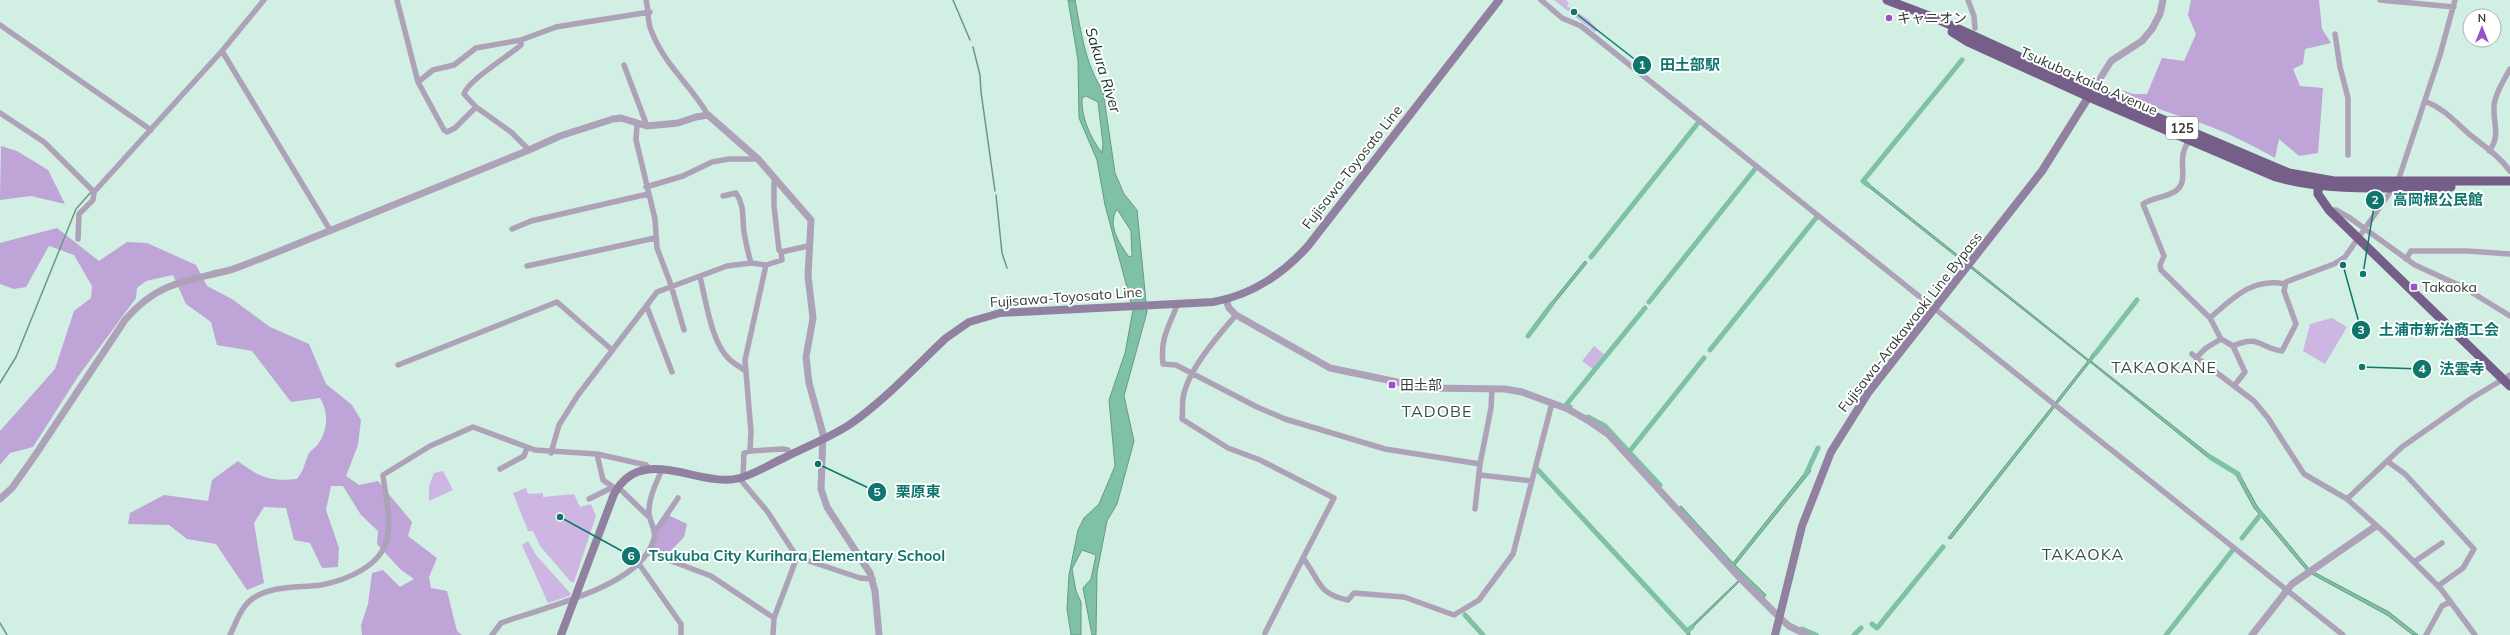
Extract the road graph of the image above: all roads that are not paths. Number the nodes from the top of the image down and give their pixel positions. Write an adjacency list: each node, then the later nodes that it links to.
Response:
1 (264, 0): 17 (street)
2 (397, 0): 20 (street)
3 (646, 0): 12 (street)
4 (1499, 0): 61 (main road, Fujisawa-Toyosato Line)
5 (1541, 0): 64 (street)
6 (1887, 0): 21 (highway, Tsukuba-kaido Avenue / 125)
7 (1968, 0): 14 (street)
8 (2163, 0): 21 (street)
9 (2380, 0): 11 (street)
10 (2455, 0): 11 (street)
11 (2454, 6): 22 (street)
12 (650, 12): 16 (street); 25 (street)
13 (0, 25): 28 (street)
14 (1975, 28)
15 (2335, 34): 32 (street)
16 (522, 40): 20 (street); 23 (street)
17 (222, 51): 28 (street); 47 (street)
18 (624, 66): 27 (street)
19 (2510, 69): 31 (street)
20 (418, 82): 23 (street)
21 (2091, 94): 29 (highway, Tsukuba-kaido Avenue / 125); 37 (highway, Tsukuba-kaido Avenue / 125); 64 (main road, Fujisawa-Arakawaoki Line Bypass)
22 (2425, 101): 31 (street); 38 (street)
23 (476, 107): 30 (street)
24 (0, 113): 41 (street)
25 (708, 115): 27 (street); 33 (street)
26 (637, 125): 27 (street); 30 (street); 39 (street)
27 (647, 126)
28 (151, 130): 41 (street)
29 (2189, 141): 37 (highway, Tsukuba-kaido Avenue / 125); 67 (street)
30 (529, 150): 47 (street)
31 (2490, 151): 34 (street)
32 (2348, 155)
33 (758, 159): 35 (street); 39 (street)
34 (2510, 171)
35 (776, 179): 51 (street); 52 (street)
36 (2510, 181): 38 (highway, 125)
37 (2318, 183): 38 (highway, 125); 44 (highway)
38 (2395, 184): 40 (highway, 125); 45 (street)
39 (646, 187): 42 (street)
40 (2510, 187)
41 (94, 192): 50 (street)
42 (648, 194): 46 (street); 48 (street)
43 (723, 196): 55 (street)
44 (2329, 210): 45 (street); 49 (highway)
45 (2365, 228): 49 (street); 54 (street)
46 (512, 229)
47 (330, 230): 97 (street)
48 (655, 238): 57 (street); 60 (street)
49 (2358, 238): 59 (street); 76 (highway)
50 (78, 239)
51 (808, 246): 52 (street); 81 (street)
52 (782, 252): 56 (street)
53 (2510, 254): 54 (street)
54 (2406, 259): 66 (street)
55 (750, 263): 56 (street); 58 (street)
56 (766, 265): 73 (street)
57 (527, 266)
58 (700, 277): 60 (street); 73 (street)
59 (2285, 284): 67 (street); 70 (street)
60 (671, 285): 63 (street); 68 (street)
61 (1226, 300): 62 (main road, Fujisawa-Toyosato Line); 65 (street)
62 (1176, 303): 75 (street); 81 (main road, Fujisawa-Toyosato Line)
63 (647, 307): 71 (street); 74 (street)
64 (1935, 308): 112 (street); 115 (main road, Fujisawa-Arakawaoki Line Bypass)
65 (1236, 314): 75 (street); 79 (street)
66 (2510, 316)
67 (2210, 318): 69 (street)
68 (684, 330)
69 (2221, 339): 70 (street); 77 (street)
70 (2233, 346): 77 (street)
71 (611, 349): 72 (street); 84 (street)
72 (398, 365)
73 (744, 370): 83 (street)
74 (672, 372)
75 (1193, 373): 88 (street); 107 (street)
76 (2506, 377): 78 (highway); 87 (street)
77 (2234, 386): 99 (street)
78 (2510, 386)
79 (1492, 389): 80 (street); 88 (street)
80 (1552, 403): 94 (street); 115 (street)
81 (823, 439): 86 (main road, Fujisawa-Toyosato Line); 110 (street)
82 (527, 448): 84 (street); 89 (street); 118 (street)
83 (750, 451): 86 (street); 93 (street)
84 (551, 453): 85 (street)
85 (598, 454): 90 (street); 95 (street)
86 (790, 455): 93 (main road, Fujisawa-Toyosato Line)
87 (2387, 461): 99 (street); 111 (street)
88 (1480, 464): 92 (street)
89 (500, 469)
90 (650, 469): 91 (main road, Fujisawa-Toyosato Line); 95 (main road, Fujisawa-Toyosato Line)
91 (662, 469): 93 (main road, Fujisawa-Toyosato Line); 101 (street)
92 (1480, 475): 94 (street); 100 (street)
93 (741, 478): 106 (street)
94 (1532, 481): 107 (street)
95 (615, 488): 98 (street); 101 (street); 113 (main road, Fujisawa-Toyosato Line)
96 (678, 498): 103 (street)
97 (0, 499)
98 (589, 499)
99 (2347, 499): 102 (street)
100 (1475, 509)
101 (649, 517): 103 (street)
102 (2376, 526): 108 (street); 112 (street)
103 (655, 532): 105 (street)
104 (2442, 543): 108 (street)
105 (650, 553): 109 (street); 116 (street)
106 (797, 557): 110 (street); 116 (street)
107 (1303, 558): 117 (street)
108 (2414, 562): 111 (street)
109 (639, 564): 113 (street); 121 (street)
110 (873, 578): 123 (street)
111 (2438, 586): 114 (street)
112 (2287, 591): 126 (street); 127 (street)
113 (575, 598): 119 (street); 120 (main road, Fujisawa-Toyosato Line)
114 (2450, 602): 128 (street); 129 (street)
115 (1779, 617): 124 (main road, Fujisawa-Arakawaoki Line Bypass); 125 (street)
116 (774, 618): 122 (street)
117 (1265, 633)
118 (230, 635)
119 (492, 635)
120 (561, 635)
121 (681, 635)
122 (773, 635)
123 (879, 635)
124 (1775, 635)
125 (1808, 635)
126 (2252, 635)
127 (2343, 635)
128 (2426, 635)
129 (2475, 635)

